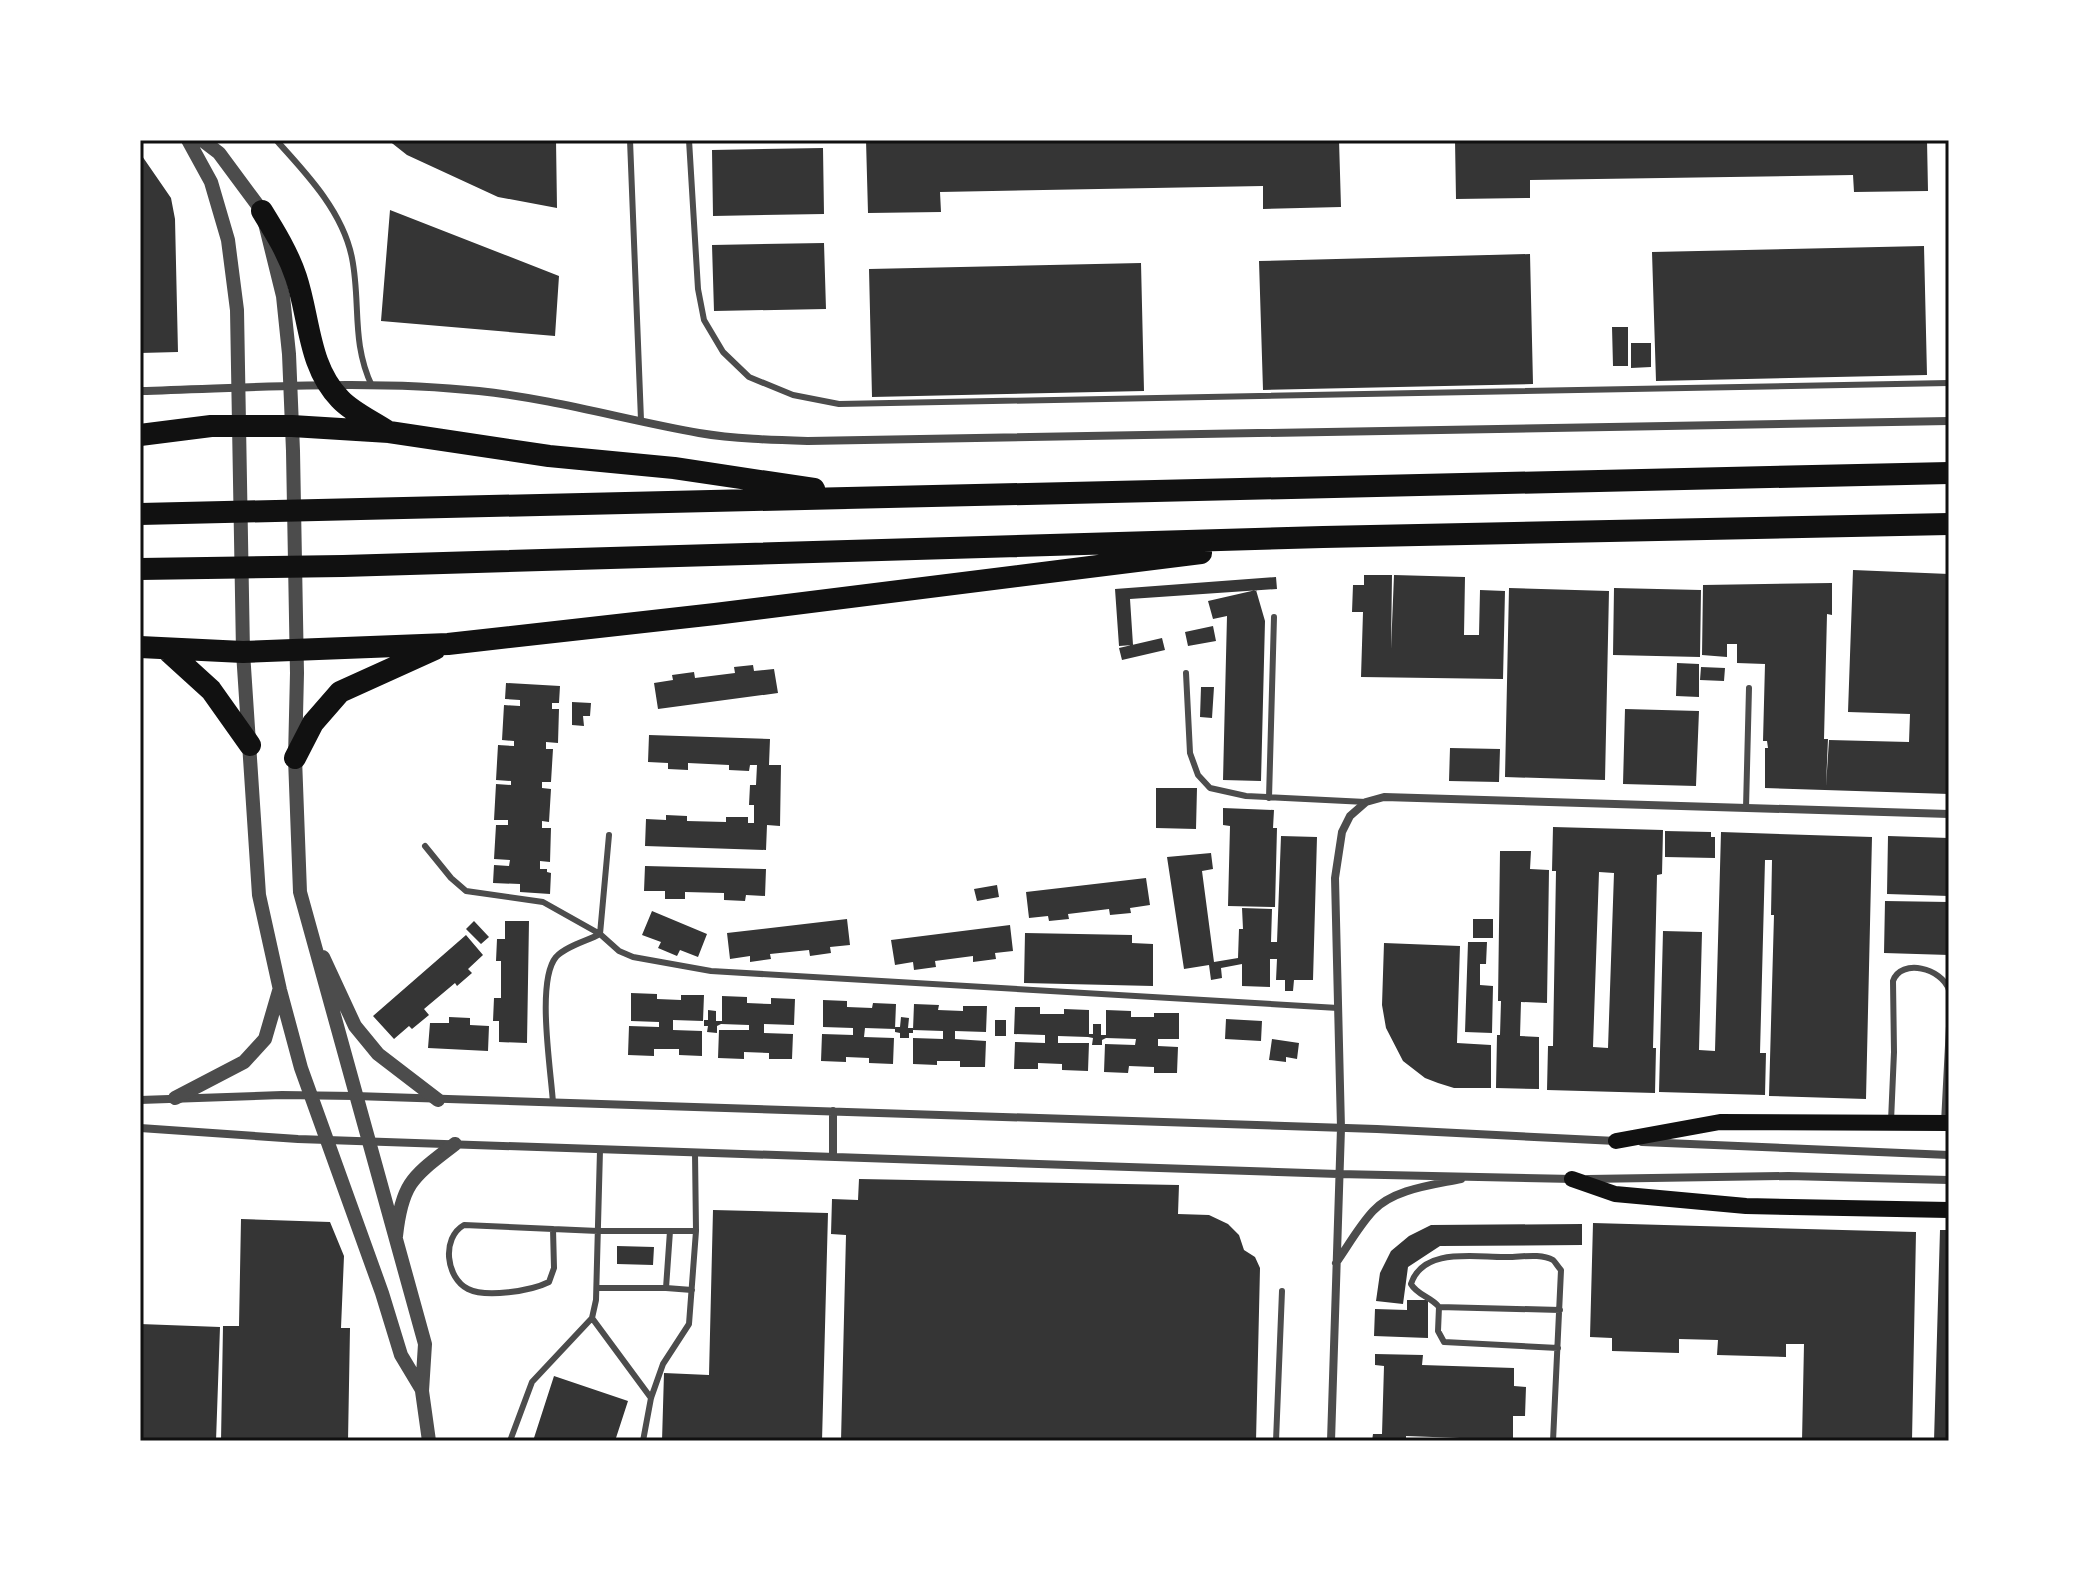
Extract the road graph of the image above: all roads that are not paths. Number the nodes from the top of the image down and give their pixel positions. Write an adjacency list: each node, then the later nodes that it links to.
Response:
1 (188, 140): 10 (street)
2 (202, 140): 6 (street)
3 (276, 140): 8 (lane)
4 (630, 140): 12 (lane)
5 (689, 140): 7 (lane)
6 (262, 211): 11 (street); 14 (highway)
7 (1949, 383)
8 (372, 386): 9 (street); 12 (street)
9 (140, 391)
10 (238, 417): 11 (highway); 15 (highway); 27 (street)
11 (291, 417): 14 (highway); 26 (street)
12 (641, 420): 13 (street)
13 (1949, 421)
14 (389, 432): 17 (highway)
15 (140, 435)
16 (1949, 473): 17 (highway)
17 (878, 499): 18 (highway)
18 (140, 514)
19 (1949, 524): 20 (highway)
20 (1323, 537): 21 (highway); 23 (highway)
21 (140, 569)
22 (1274, 617): 32 (lane)
23 (448, 644): 26 (highway); 31 (highway)
24 (140, 647): 25 (highway)
25 (167, 650): 27 (highway); 30 (highway)
26 (296, 651): 27 (highway); 31 (street)
27 (243, 652): 30 (street)
28 (1186, 673): 32 (lane)
29 (1749, 688): 34 (lane)
30 (250, 745): 40 (street)
31 (295, 758): 38 (street)
32 (1269, 798): 33 (lane)
33 (1366, 802): 34 (street); 42 (street)
34 (1746, 808): 35 (street)
35 (1949, 814)
36 (609, 835): 39 (lane)
37 (425, 846): 39 (lane)
38 (304, 916): 45 (street); 48 (street)
39 (600, 934): 42 (lane); 49 (lane)
40 (280, 990): 44 (street); 46 (street)
41 (1949, 990): 51 (lane)
42 (1338, 1008): 54 (street)
43 (1949, 1026): 52 (lane)
44 (310, 1096): 45 (street); 46 (street); 55 (street)
45 (355, 1096): 48 (street); 56 (street)
46 (175, 1098): 47 (street)
47 (140, 1100)
48 (438, 1100): 49 (street)
49 (553, 1103): 50 (street)
50 (833, 1111): 54 (street); 62 (street)
51 (1891, 1122): 52 (main road); 57 (main road)
52 (1946, 1123)
53 (140, 1128): 55 (street)
54 (1341, 1128): 57 (street); 63 (street)
55 (326, 1140): 56 (street); 82 (street)
56 (368, 1141): 58 (street); 72 (street)
57 (1616, 1141): 61 (street)
58 (455, 1144): 59 (street); 72 (street)
59 (600, 1150): 60 (street); 69 (lane)
60 (695, 1153): 62 (street); 71 (lane)
61 (1949, 1155)
62 (833, 1157): 63 (street)
63 (1338, 1174): 64 (street); 73 (street)
64 (1477, 1175): 65 (street); 73 (street)
65 (1572, 1179): 66 (street); 67 (main road)
66 (1949, 1180)
67 (1949, 1210)
68 (553, 1229): 68 (lane); 69 (lane)
69 (598, 1231): 70 (lane); 74 (lane)
70 (670, 1231): 71 (lane); 75 (lane)
71 (696, 1231): 76 (lane)
72 (395, 1243): 82 (street)
73 (1336, 1263): 88 (street)
74 (597, 1288): 75 (lane); 80 (lane)
75 (666, 1288): 76 (lane)
76 (692, 1290): 83 (lane)
77 (1282, 1291): 87 (lane)
78 (1439, 1307): 79 (lane); 79 (lane); 81 (lane)
79 (1560, 1310): 81 (lane)
80 (592, 1318): 83 (lane); 85 (lane)
81 (1558, 1348): 89 (lane)
82 (422, 1391): 84 (street)
83 (651, 1398): 86 (lane)
84 (429, 1441)
85 (510, 1441)
86 (643, 1441)
87 (1276, 1441)
88 (1331, 1441)
89 (1553, 1441)

